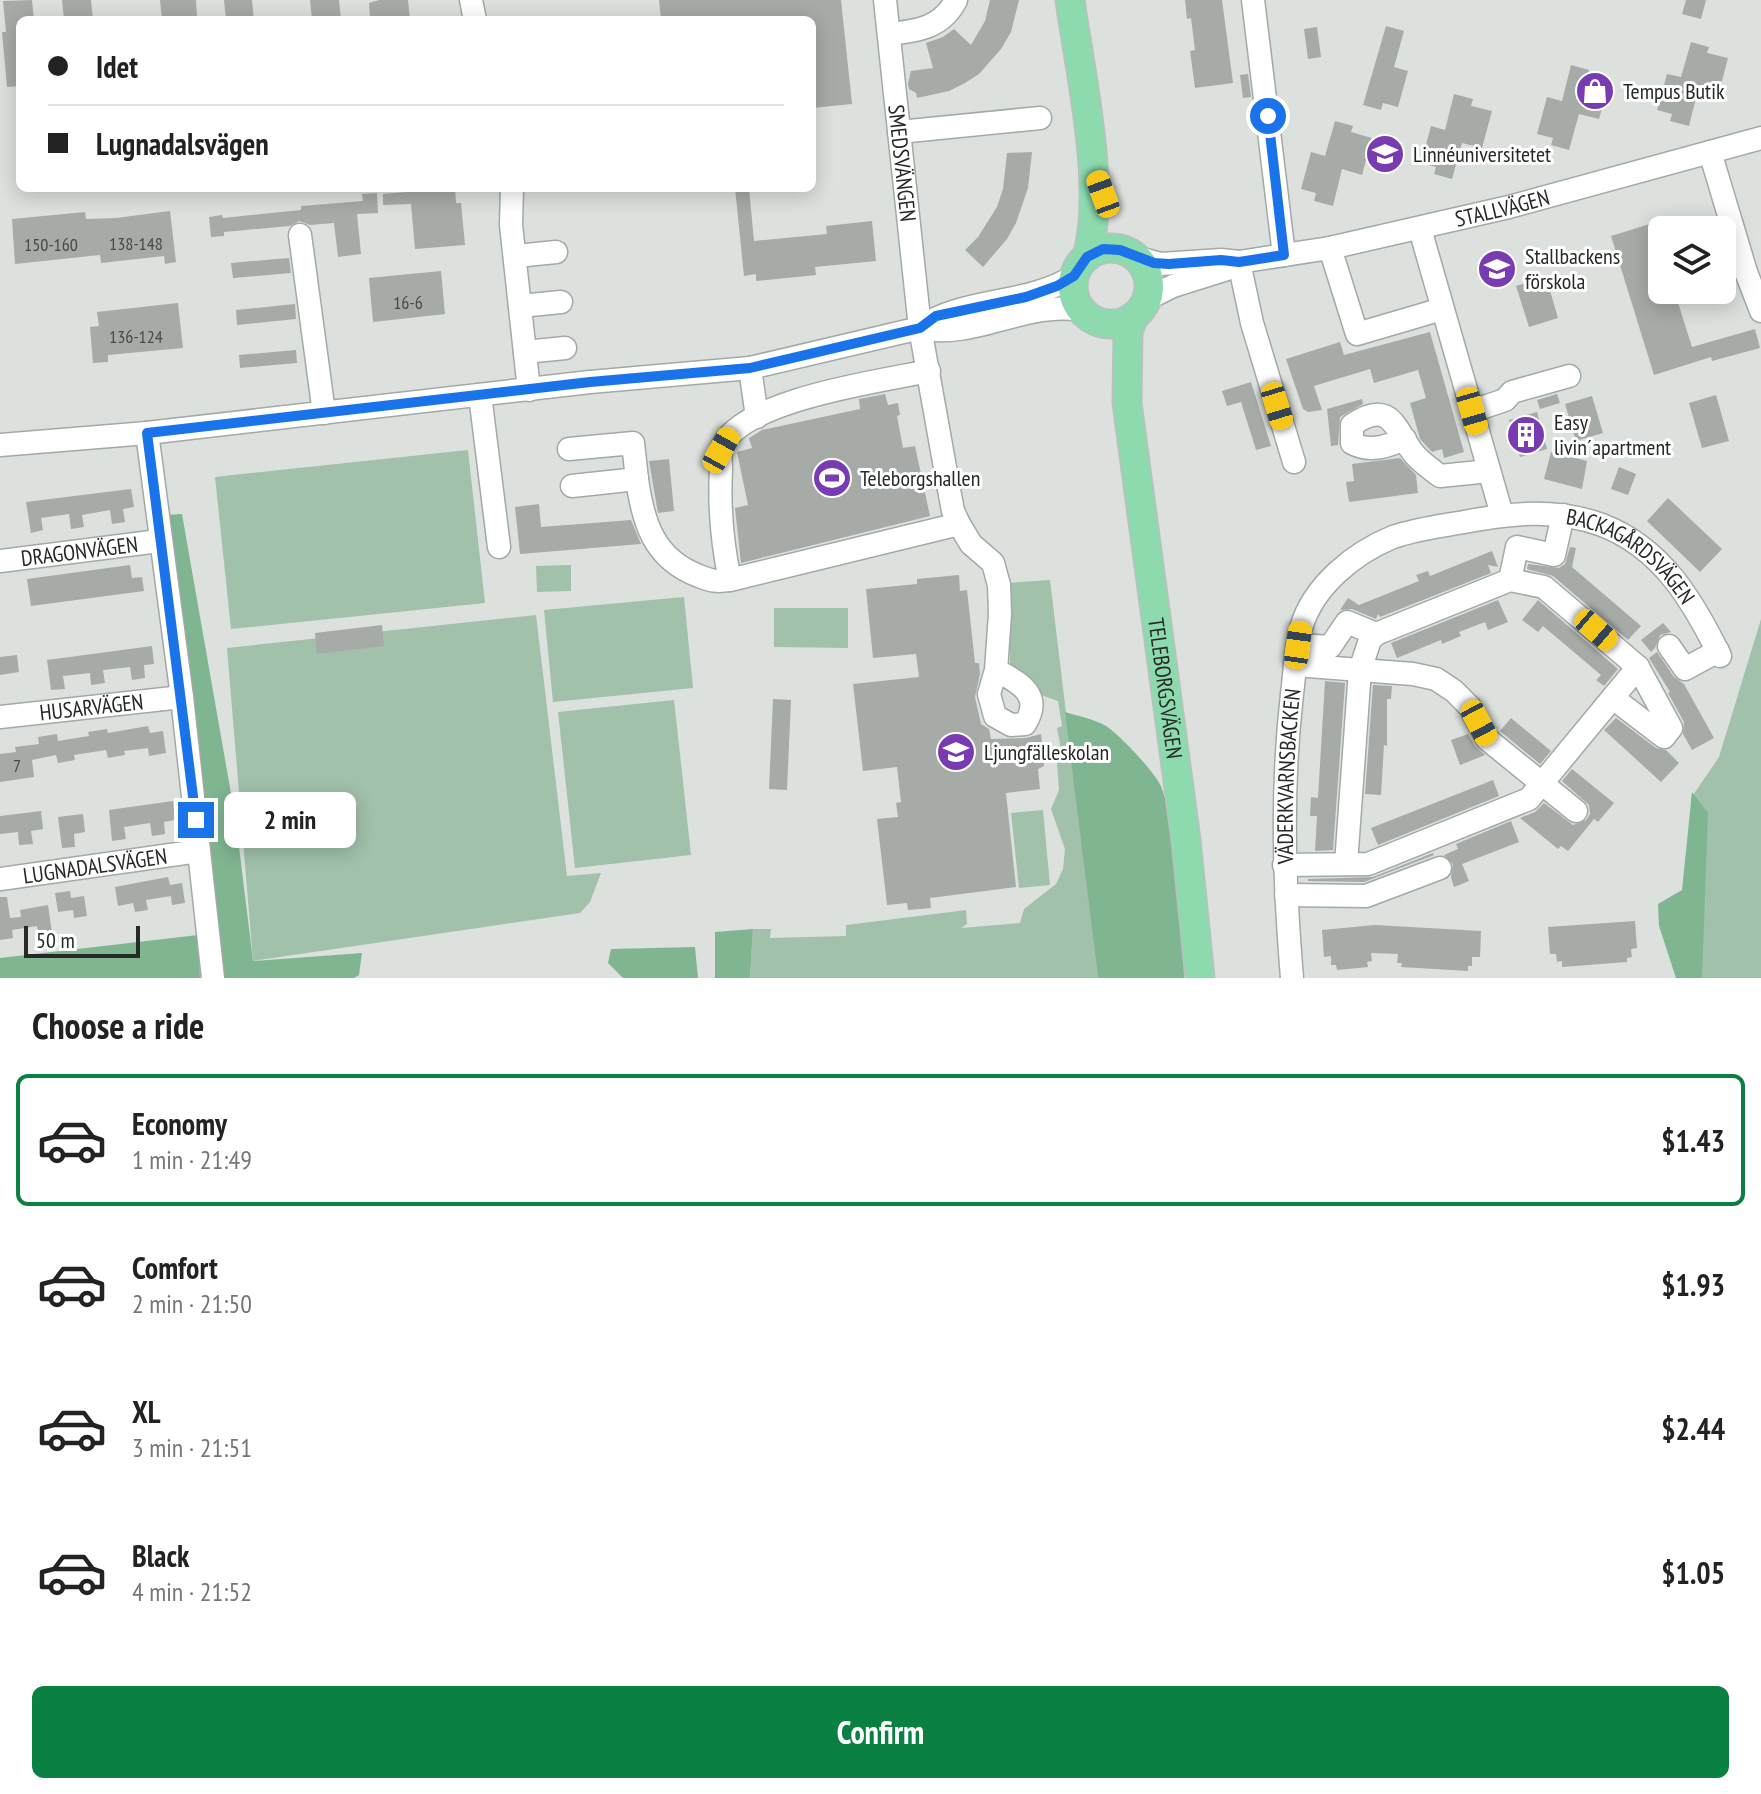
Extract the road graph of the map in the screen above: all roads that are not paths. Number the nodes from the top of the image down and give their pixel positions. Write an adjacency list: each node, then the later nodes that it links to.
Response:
1 (885, 0): 5 (street, SMEDSVÄNGEN)
2 (956, 0): 5 (street)
3 (1070, 0): 10 (main road)
4 (1253, 0): 17 (street)
5 (889, 34): 7 (street, SMEDSVÄNGEN)
6 (1040, 118): 7 (street)
7 (899, 132): 27 (street, SMEDSVÄNGEN)
8 (1761, 138): 9 (street, STALLVÄGEN)
9 (1710, 152): 12 (street, STALLVÄGEN); 25 (street)
10 (1093, 168): 16 (main road); 20 (main road)
11 (512, 192): 18 (street)
12 (1432, 220): 14 (street, STALLVÄGEN); 24 (street)
13 (300, 235): 37 (street)
14 (1330, 248): 17 (street, STALLVÄGEN); 24 (street)
15 (556, 252): 18 (street)
16 (1130, 254): 19 (street, STALLVÄGEN); 20 (main road); 23 (main road)
17 (1284, 255): 19 (street, STALLVÄGEN)
18 (516, 256): 22 (street)
19 (1239, 262): 23 (street, STALLVÄGEN); 43 (street)
20 (1080, 266): 26 (main road); 27 (street)
21 (561, 302): 22 (street)
22 (520, 306): 29 (street)
23 (1140, 308): 26 (main road); 35 (main road, TELEBORGSVÄGEN)
24 (1442, 309): 36 (street)
25 (1761, 311)
26 (1083, 312): 27 (street); 35 (main road, TELEBORGSVÄGEN)
27 (920, 328): 30 (street); 31 (street, SMEDSVÄNGEN)
28 (565, 348): 29 (street)
29 (525, 352): 33 (street)
30 (750, 368): 33 (street); 38 (street)
31 (929, 371): 38 (street); 49 (street, SMEDSVÄNGEN)
32 (1569, 376): 36 (street)
33 (529, 390): 34 (street)
34 (480, 395): 37 (street); 51 (street)
35 (1127, 403): 72 (main road, TELEBORGSVÄGEN)
36 (1472, 411): 44 (street)
37 (324, 413): 39 (street)
38 (757, 417): 53 (street)
39 (147, 433): 41 (street); 50 (street)
40 (1405, 439): 44 (street)
41 (0, 445)
42 (569, 449): 45 (street)
43 (1294, 462)
44 (1489, 471): 47 (street)
45 (637, 479): 46 (street); 53 (street)
46 (572, 486)
47 (1502, 515): 48 (street, BACKAGÅRDSVÄGEN); 57 (street, VÄDERKVARNSBACKEN)
48 (1563, 515): 54 (street); 56 (street, BACKAGÅRDSVÄGEN)
49 (959, 524): 53 (street); 59 (street, SMEDSVÄNGEN)
50 (159, 541): 52 (street, DRAGONVÄGEN); 61 (street)
51 (499, 547)
52 (0, 561)
53 (730, 580)
54 (1510, 580): 55 (street); 58 (street)
55 (1376, 634): 57 (street); 60 (street)
56 (1669, 646)
57 (1297, 655): 60 (street); 68 (street, VÄDERKVARNSBACKEN)
58 (1638, 667): 62 (street); 62 (street)
59 (996, 670)
60 (1360, 670): 64 (street); 67 (street)
61 (182, 697): 63 (street, HUSARVÄGEN); 66 (street)
62 (1613, 698): 64 (street)
63 (0, 717)
64 (1542, 784): 65 (street); 67 (street)
65 (1576, 811)
66 (199, 851): 70 (street, LUGNADALSVÄGEN); 73 (street)
67 (1346, 864): 68 (street)
68 (1284, 865): 71 (street, VÄDERKVARNSBACKEN)
69 (1440, 868): 71 (street)
70 (0, 879)
71 (1286, 895): 74 (street, VÄDERKVARNSBACKEN)
72 (1199, 977)
73 (213, 978)
74 (1292, 978)

